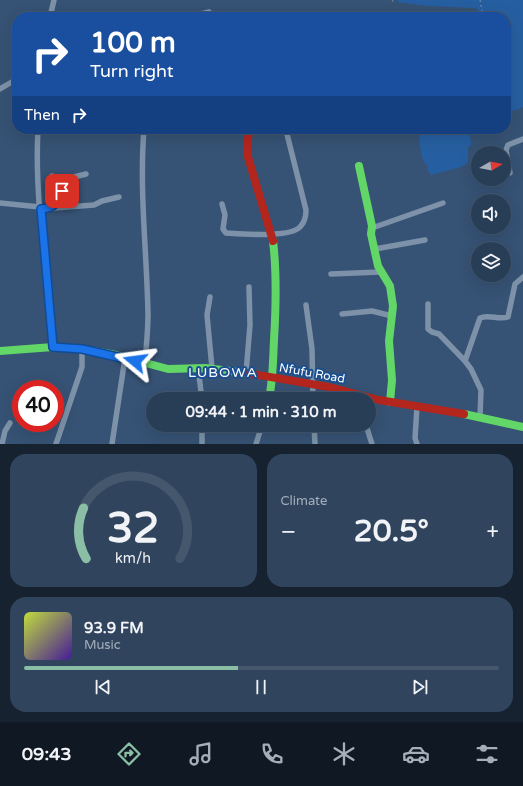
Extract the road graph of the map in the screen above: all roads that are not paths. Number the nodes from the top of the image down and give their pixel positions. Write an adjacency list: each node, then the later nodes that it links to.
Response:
1 (54, 0): 2 (street)
2 (51, 12)
3 (12, 82): 4 (street)
4 (0, 89)
5 (38, 134): 19 (street)
6 (144, 134): 38 (street)
7 (249, 134): 21 (street)
8 (287, 134): 21 (street)
9 (523, 139): 10 (street)
10 (508, 146)
11 (359, 166): 20 (street)
12 (86, 174): 14 (street)
13 (52, 176): 14 (street)
14 (64, 183): 19 (street)
15 (119, 197): 19 (street)
16 (0, 203): 19 (street)
17 (222, 204): 21 (street)
18 (443, 204): 20 (street)
19 (42, 208): 33 (street)
20 (372, 228): 23 (street)
21 (272, 234): 42 (street)
22 (425, 240): 23 (street)
23 (375, 249): 24 (street)
24 (380, 272): 25 (street); 32 (street)
25 (331, 274)
26 (523, 277): 37 (street)
27 (249, 287): 41 (street)
28 (210, 297): 40 (street)
29 (428, 304): 37 (street)
30 (306, 305): 43 (street)
31 (342, 314): 32 (street)
32 (392, 316): 49 (street)
33 (53, 347): 34 (street, Nfufu Road); 35 (street, Nfufu Road)
34 (82, 349): 36 (street, Nfufu Road); 59 (street)
35 (0, 351)
36 (125, 358): 38 (street, Nfufu Road); 60 (street)
37 (465, 361): 51 (street)
38 (145, 364): 39 (street, Nfufu Road)
39 (198, 368): 40 (street, Nfufu Road); 44 (street)
40 (212, 368): 41 (street, Nfufu Road)
41 (246, 372): 42 (street, Nfufu Road)
42 (272, 378): 43 (street, Nfufu Road); 45 (street)
43 (312, 384): 46 (street); 47 (street, Nfufu Road)
44 (201, 392)
45 (270, 392)
46 (313, 392)
47 (341, 392)
48 (376, 400): 49 (street, Nfufu Road)
49 (390, 402): 50 (street, Nfufu Road)
50 (417, 407): 51 (street, Nfufu Road); 65 (street)
51 (480, 417): 53 (street, Nfufu Road)
52 (10, 423): 58 (street)
53 (523, 427)
54 (202, 432): 61 (street)
55 (260, 432): 62 (street)
56 (314, 432): 63 (street)
57 (368, 432): 64 (street)
58 (2, 444)
59 (56, 444)
60 (112, 444)
61 (202, 444)
62 (256, 444)
63 (315, 444)
64 (372, 444)
65 (417, 444)

